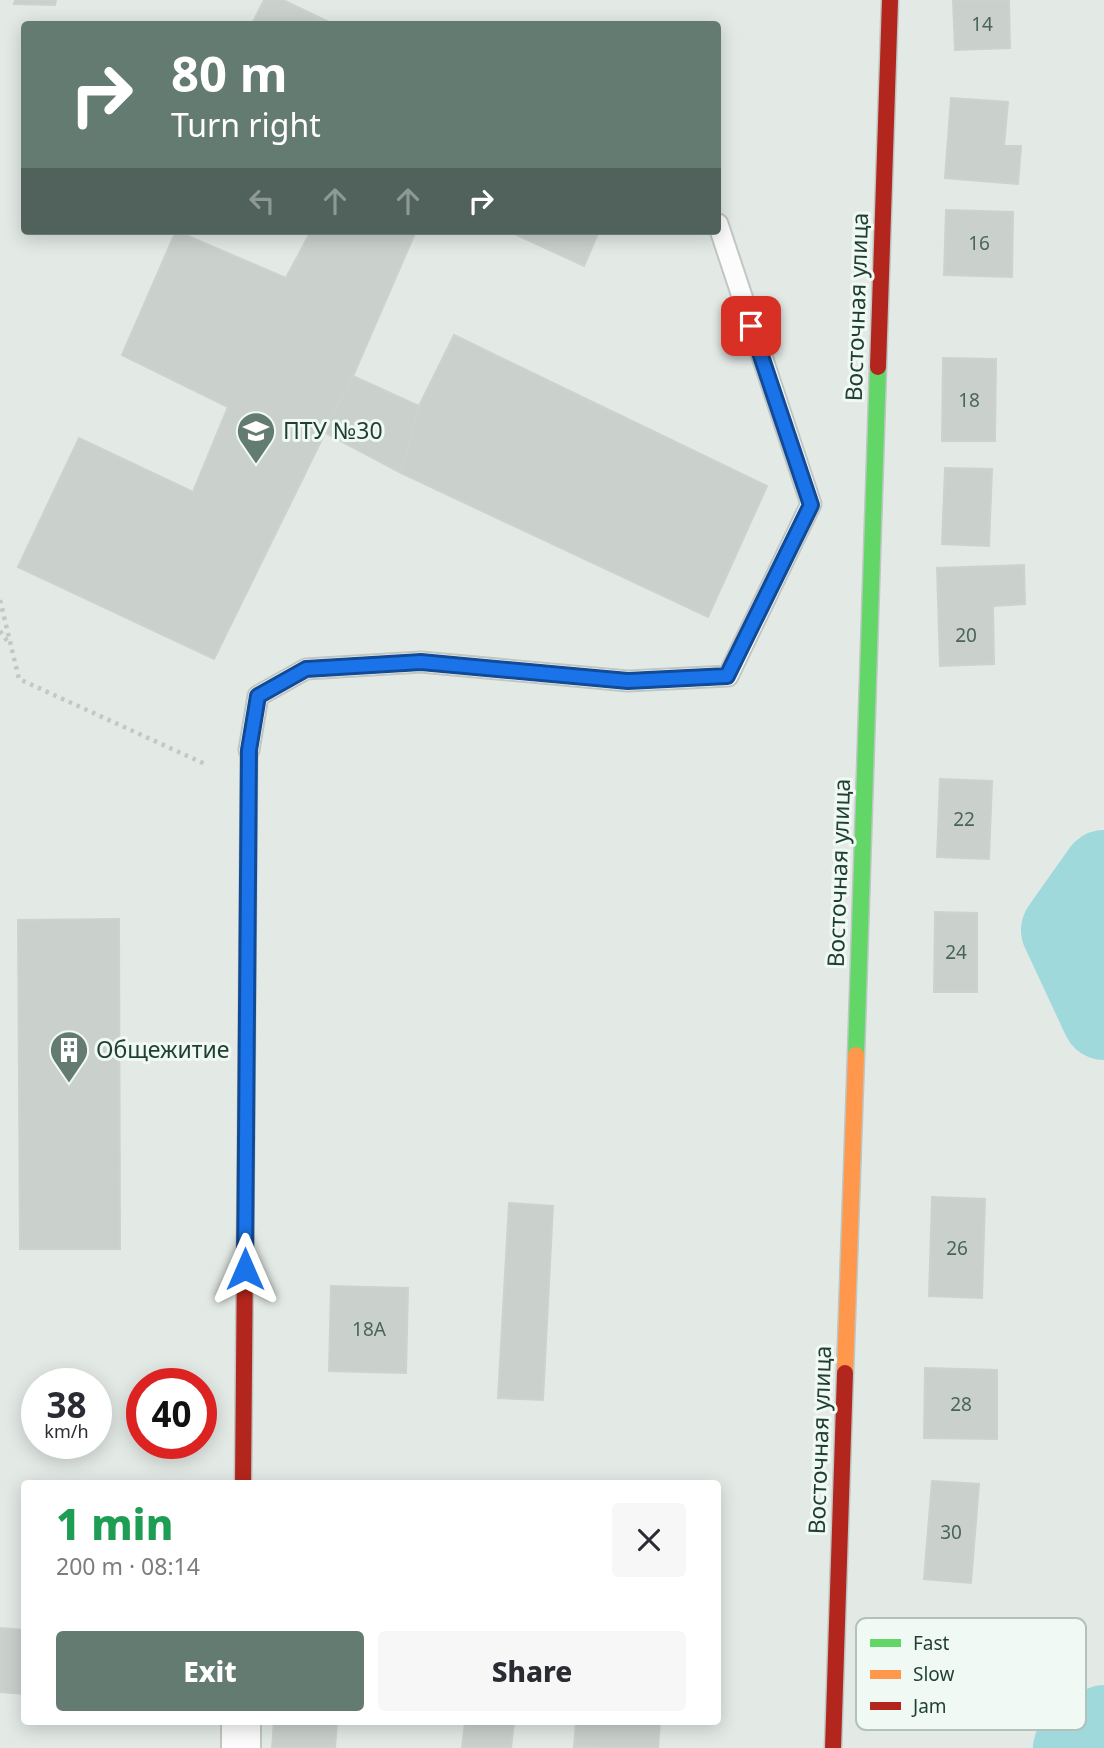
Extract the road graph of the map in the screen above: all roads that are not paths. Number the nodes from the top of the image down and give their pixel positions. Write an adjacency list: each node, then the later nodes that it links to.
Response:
1 (890, 0): 7 (street, Восточная улица)
2 (721, 233): 3 (lane)
3 (249, 750): 4 (street)
4 (243, 1480)
5 (241, 1725): 6 (street)
6 (241, 1748)
7 (833, 1748)

